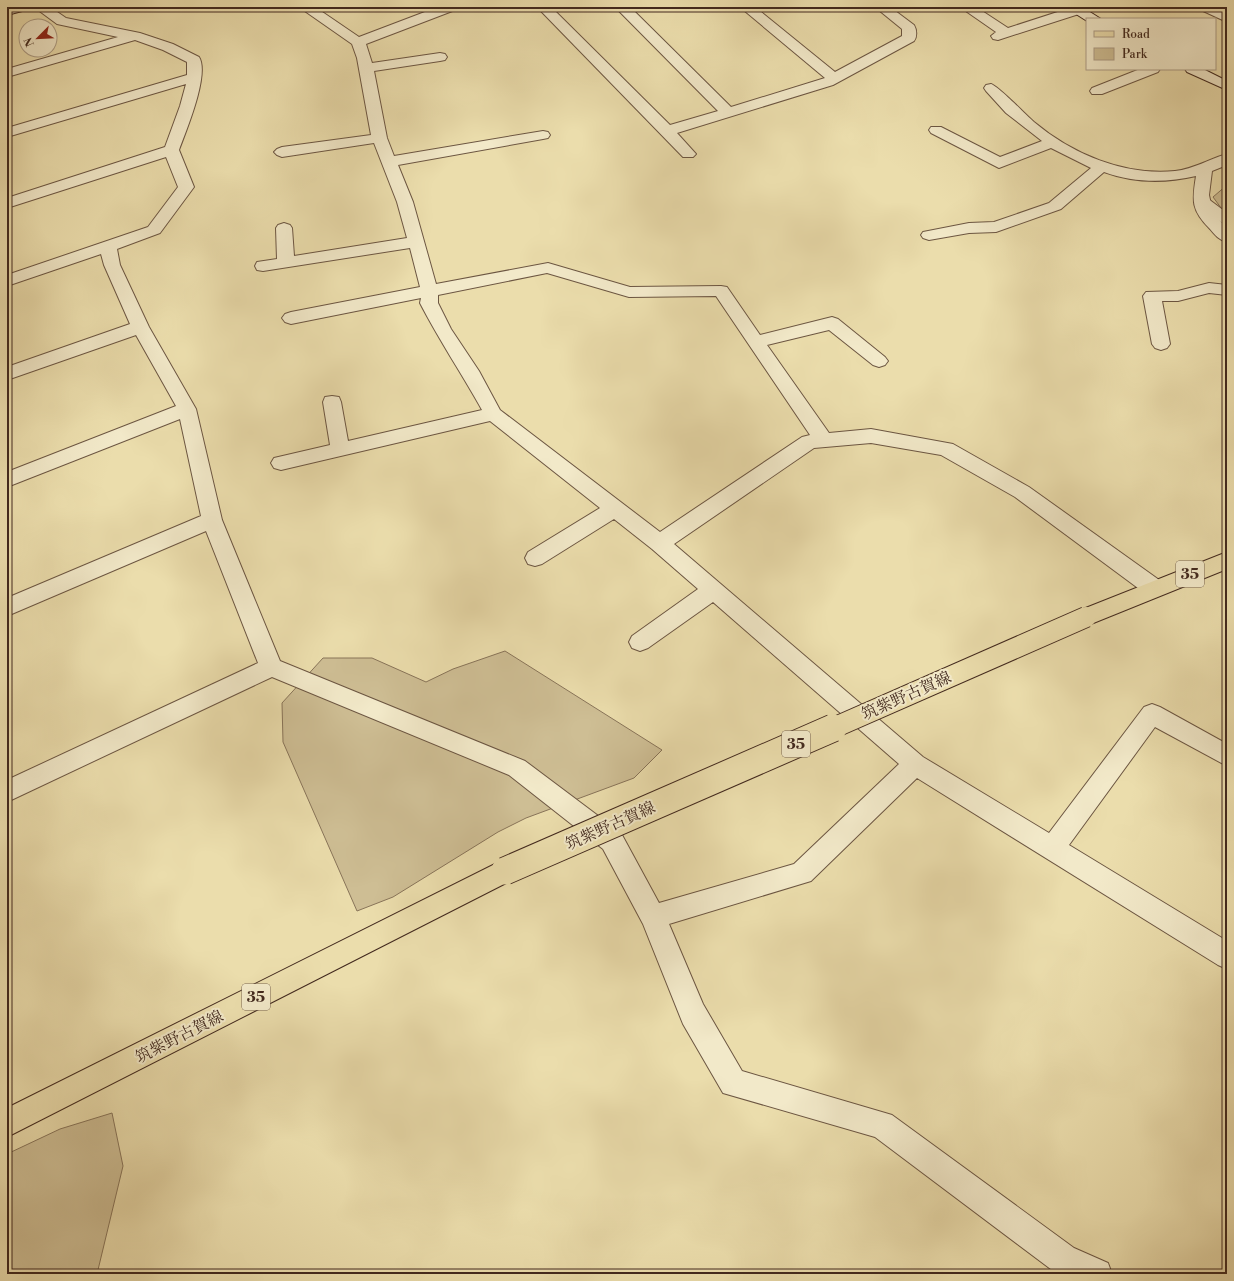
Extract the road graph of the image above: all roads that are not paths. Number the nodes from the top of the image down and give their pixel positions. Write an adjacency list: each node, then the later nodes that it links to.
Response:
1 (21, 7): 13 (street)
2 (41, 7): 16 (street)
3 (306, 7): 17 (street)
4 (450, 7): 12 (street)
5 (544, 7): 30 (street)
6 (622, 7): 28 (street)
7 (747, 7): 24 (street)
8 (882, 7): 24 (street)
9 (967, 7): 11 (street)
10 (1206, 7): 15 (street)
11 (1075, 9): 14 (street)
12 (428, 10): 17 (street)
13 (7, 11)
14 (1092, 18)
15 (1227, 18)
16 (135, 36): 22 (street); 23 (street)
17 (358, 42): 19 (street)
18 (440, 57): 19 (street)
19 (366, 68): 33 (street)
20 (1150, 70): 27 (street)
21 (1194, 70): 25 (street)
22 (7, 72)
23 (195, 77): 31 (street); 35 (street)
24 (833, 78): 28 (street)
25 (1227, 86)
26 (991, 88): 34 (street)
27 (1096, 91)
28 (728, 112): 30 (street)
29 (936, 130): 34 (street)
30 (667, 131): 37 (street)
31 (7, 133)
32 (543, 136): 39 (street)
33 (379, 138): 36 (street); 39 (street)
34 (1054, 142): 40 (street)
35 (172, 150): 43 (street); 49 (street)
36 (282, 152)
37 (688, 154)
38 (1227, 159): 41 (street)
39 (388, 162): 48 (street)
40 (1101, 167): 41 (street); 46 (street)
41 (1205, 169): 42 (street)
42 (1202, 201): 44 (lane); 47 (street)
43 (7, 202)
44 (1227, 220)
45 (284, 228): 50 (street)
46 (929, 235)
47 (1227, 238)
48 (416, 242): 50 (street); 54 (street)
49 (108, 247): 52 (street); 56 (street)
50 (286, 263): 51 (street)
51 (264, 266)
52 (7, 281)
53 (1227, 290): 58 (street)
54 (430, 292): 55 (street); 57 (street); 63 (street)
55 (291, 318)
56 (140, 327): 60 (street); 62 (street)
57 (756, 342): 59 (street); 64 (street)
58 (1161, 344)
59 (879, 361)
60 (7, 374)
61 (332, 402): 65 (street)
62 (187, 409): 67 (street); 69 (street)
63 (493, 414): 65 (street); 68 (street)
64 (824, 441): 70 (street); 73 (street)
65 (340, 449): 66 (street)
66 (281, 463)
67 (7, 480)
68 (616, 508): 70 (street); 71 (street)
69 (212, 520): 75 (street); 77 (street)
70 (659, 543): 74 (street)
71 (535, 558)
72 (1227, 560): 73 (main road, 筑紫野古賀線 / 35)
73 (1154, 588): 84 (main road, 筑紫野古賀線 / 35, bridge)
74 (713, 590): 76 (street); 79 (street)
75 (7, 607)
76 (640, 642)
77 (271, 667): 80 (street); 82 (street)
78 (1227, 756): 81 (street)
79 (915, 764): 81 (street); 82 (street)
80 (7, 791)
81 (1052, 848): 83 (street)
82 (653, 917): 85 (street)
83 (1227, 956)
84 (9, 1117)
85 (1097, 1274)

